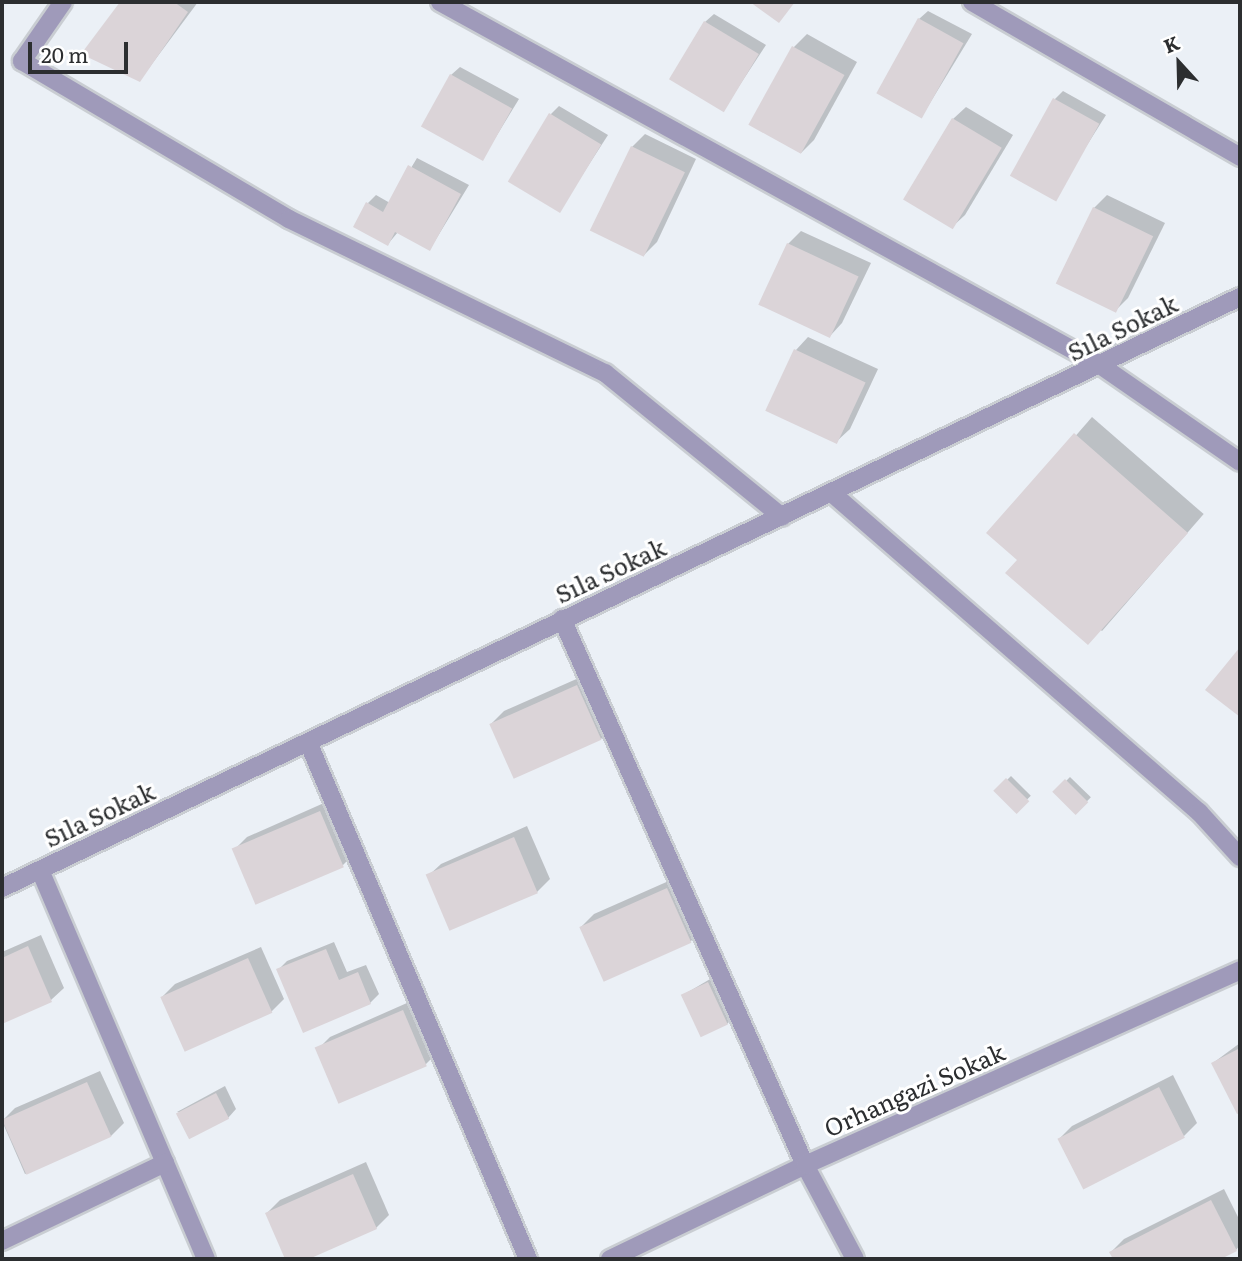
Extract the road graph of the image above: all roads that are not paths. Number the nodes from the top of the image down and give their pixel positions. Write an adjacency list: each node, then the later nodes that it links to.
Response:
1 (63, 2): 9 (street)
2 (440, 2): 6 (street)
3 (972, 2): 4 (street)
4 (1240, 157)
5 (1240, 297): 6 (street, Sıla Sokak)
6 (1100, 365): 7 (street); 8 (street, Sıla Sokak)
7 (1240, 462)
8 (833, 494): 9 (street, Sıla Sokak); 12 (street)
9 (782, 517): 10 (street, Sıla Sokak)
10 (562, 619): 11 (street, Sıla Sokak); 17 (street)
11 (308, 742): 13 (street, Sıla Sokak); 20 (street)
12 (1240, 857)
13 (40, 870): 14 (street, Sıla Sokak); 16 (street)
14 (2, 888)
15 (1240, 970): 17 (street, Orhangazi Sokak)
16 (165, 1163): 18 (street); 19 (street)
17 (805, 1165): 21 (street, Orhangazi Sokak); 22 (street)
18 (2, 1241)
19 (206, 1259)
20 (528, 1259)
21 (610, 1259)
22 (855, 1259)

